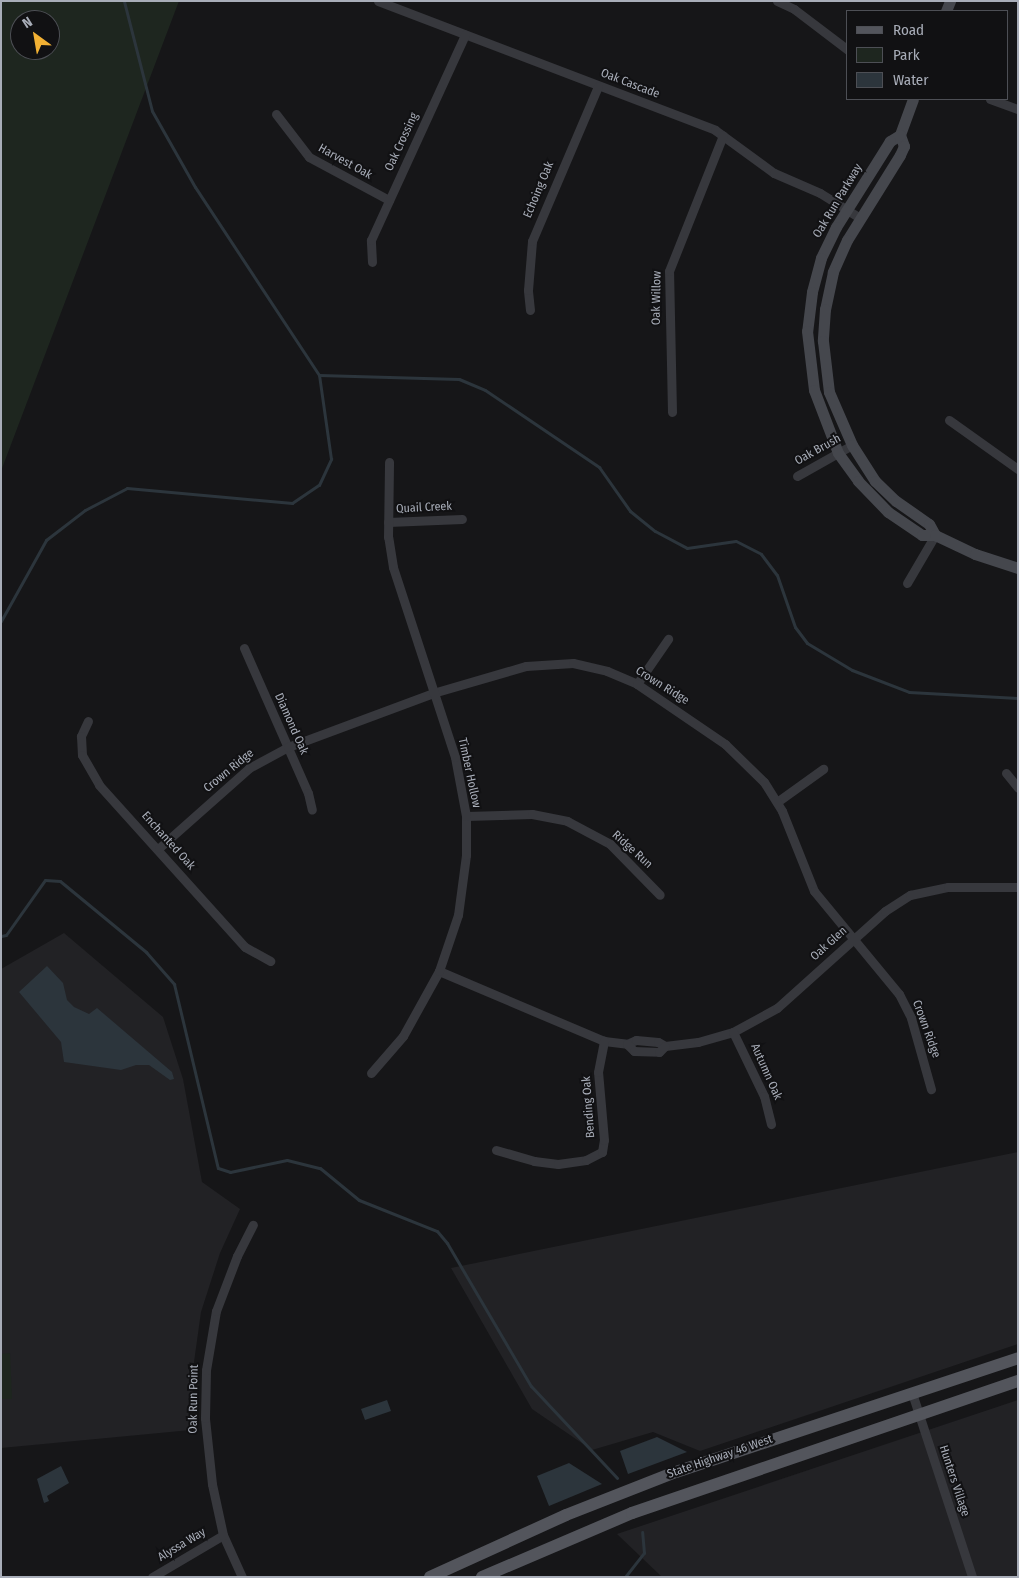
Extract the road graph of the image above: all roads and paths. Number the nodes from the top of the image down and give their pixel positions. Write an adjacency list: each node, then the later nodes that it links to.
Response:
1 (378, 1): 3 (street, Oak Cascade)
2 (777, 1): 4 (street)
3 (465, 35): 5 (street, Oak Cascade); 12 (street, Oak Crossing)
4 (846, 48)
5 (598, 86): 10 (street, Oak Cascade); 16 (street, Echoing Oak)
6 (913, 100): 11 (street, Oak Run Parkway)
7 (993, 100): 8 (street)
8 (1018, 109)
9 (276, 114): 12 (street, Harvest Oak)
10 (723, 135): 13 (street, Oak Cascade); 17 (street, Oak Willow)
11 (900, 135): 13 (street, Oak Run Parkway); 14 (street, Oak Run Parkway)
12 (390, 200): 15 (street, Oak Crossing)
13 (847, 209): 14 (street, Oak Cascade); 20 (street, Oak Run Parkway)
14 (860, 218): 19 (street, Oak Run Parkway)
15 (372, 262)
16 (530, 310)
17 (672, 412)
18 (949, 420): 22 (street)
19 (852, 445): 20 (street, Oak Brush); 26 (street, Oak Run Parkway)
20 (838, 453): 23 (street, Oak Brush); 26 (street, Oak Run Parkway)
21 (389, 462): 25 (street, Timber Hollow)
22 (1018, 469)
23 (797, 476)
24 (462, 519): 25 (street, Quail Creek)
25 (388, 522): 32 (street, Timber Hollow)
26 (934, 535): 27 (street, Oak Run Parkway); 28 (street)
27 (1018, 568)
28 (907, 583)
29 (668, 638): 31 (street)
30 (244, 648): 34 (street, Diamond Oak)
31 (637, 684): 32 (street, Crown Ridge); 38 (street, Crown Ridge)
32 (433, 693): 34 (street, Crown Ridge); 40 (street, Timber Hollow)
33 (88, 721): 41 (street, Enchanted Oak)
34 (288, 747): 39 (street, Diamond Oak); 41 (street, Crown Ridge)
35 (823, 769): 38 (street)
36 (1006, 773): 37 (street)
37 (1018, 788)
38 (777, 802): 44 (street, Crown Ridge)
39 (312, 810)
40 (466, 816): 43 (street, Ridge Run); 46 (street, Timber Hollow)
41 (159, 848): 45 (street, Enchanted Oak)
42 (1018, 886): 44 (street, Oak Glen)
43 (660, 895)
44 (855, 938): 47 (street, Oak Glen); 50 (street, Crown Ridge)
45 (270, 961)
46 (439, 971): 48 (street, Oak Glen); 49 (street, Timber Hollow)
47 (733, 1032): 48 (street, Oak Glen); 51 (street, Autumn Oak)
48 (604, 1041): 52 (street, Bending Oak)
49 (370, 1073)
50 (931, 1089)
51 (771, 1124)
52 (496, 1150)
53 (253, 1225): 58 (street, Oak Run Point)
54 (1018, 1358): 56 (main road, State Highway 46 West)
55 (1018, 1381): 57 (main road, State Highway 46 West)
56 (912, 1393): 57 (street, Hunters Village); 61 (main road, State Highway 46 West)
57 (919, 1414): 62 (main road, State Highway 46 West); 63 (street, Hunters Village)
58 (223, 1535): 59 (street, Alyssa Way); 60 (street, Oak Run Point)
59 (152, 1577)
60 (242, 1577)
61 (430, 1577)
62 (482, 1577)
63 (972, 1577)

